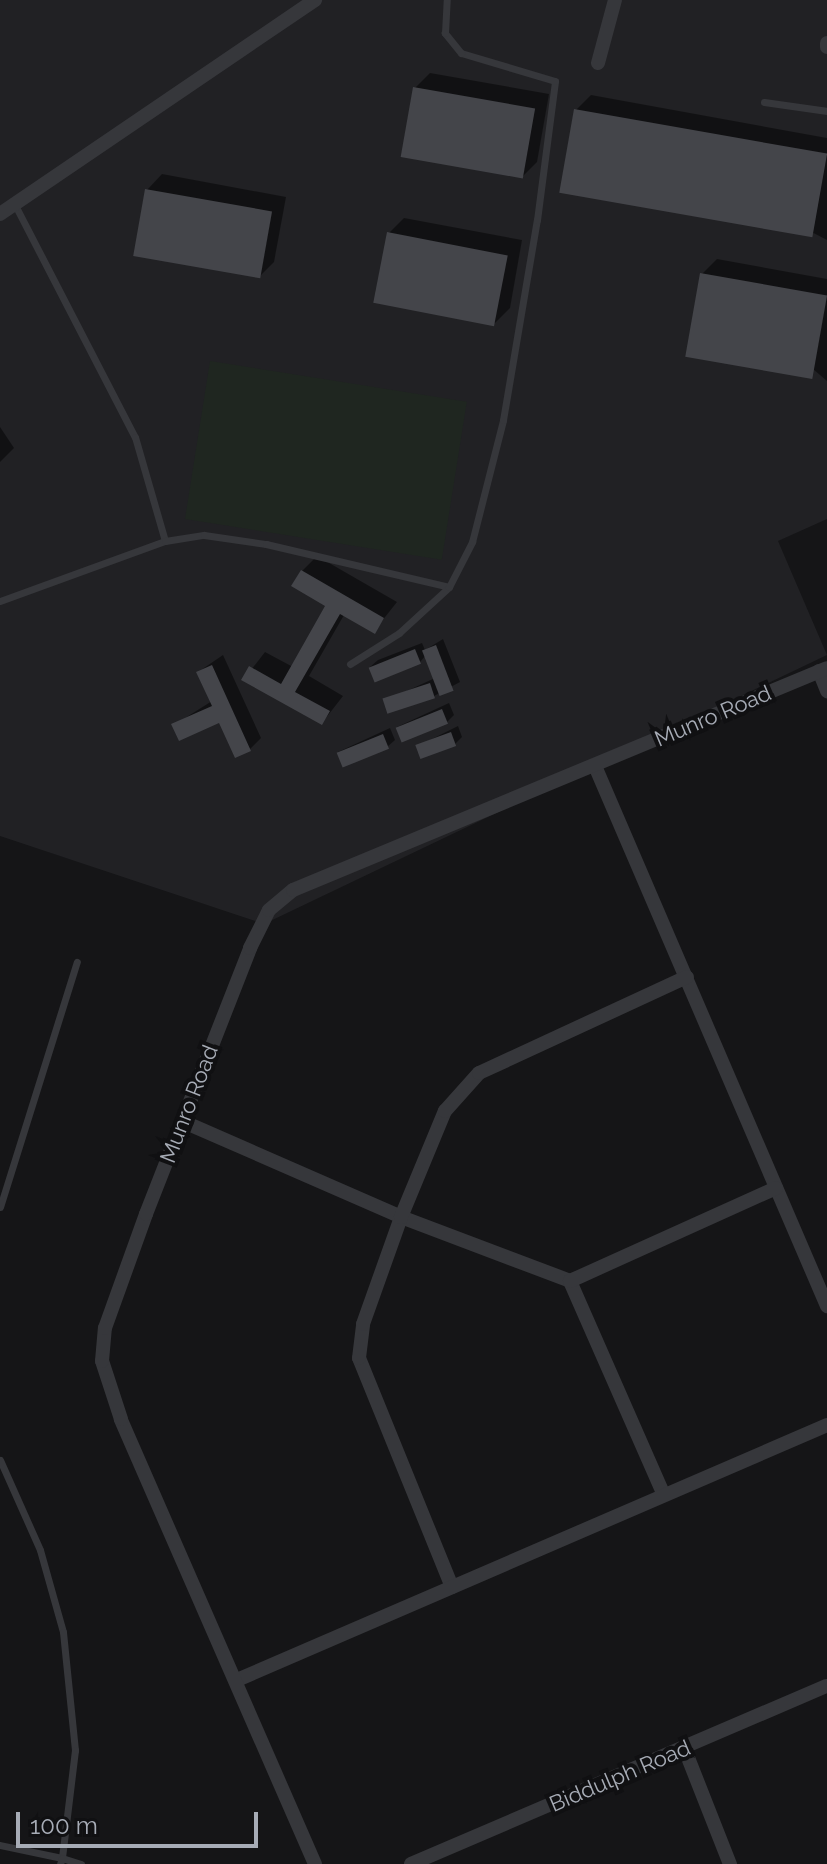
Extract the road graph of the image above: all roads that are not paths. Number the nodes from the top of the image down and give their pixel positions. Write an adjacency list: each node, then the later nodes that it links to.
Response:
1 (315, 0): 7 (street)
2 (447, 0): 10 (lane)
3 (615, 0): 4 (street)
4 (598, 63)
5 (764, 102): 6 (lane)
6 (827, 111)
7 (15, 205): 8 (street); 9 (lane)
8 (0, 214)
9 (165, 541): 10 (lane); 11 (lane)
10 (449, 587): 12 (lane)
11 (0, 601)
12 (350, 664)
13 (823, 670): 14 (street); 15 (street, Munro Road)
14 (827, 691)
15 (595, 766): 17 (street); 18 (street, Munro Road)
16 (77, 962): 20 (lane)
17 (687, 977): 19 (street); 21 (street)
18 (184, 1122): 21 (street); 28 (street, Munro Road)
19 (776, 1188): 22 (street); 23 (street)
20 (0, 1207)
21 (401, 1217): 22 (street); 27 (street)
22 (570, 1281): 26 (street)
23 (827, 1306)
24 (827, 1425): 26 (street)
25 (0, 1460): 32 (lane)
26 (663, 1493): 27 (street)
27 (452, 1587): 28 (street)
28 (237, 1680): 34 (street, Munro Road)
29 (827, 1686): 30 (street, Biddulph Road)
30 (685, 1750): 35 (street, Biddulph Road); 36 (street)
31 (0, 1845): 32 (lane)
32 (61, 1861): 33 (lane)
33 (81, 1864)
34 (315, 1864)
35 (411, 1864)
36 (730, 1864)

